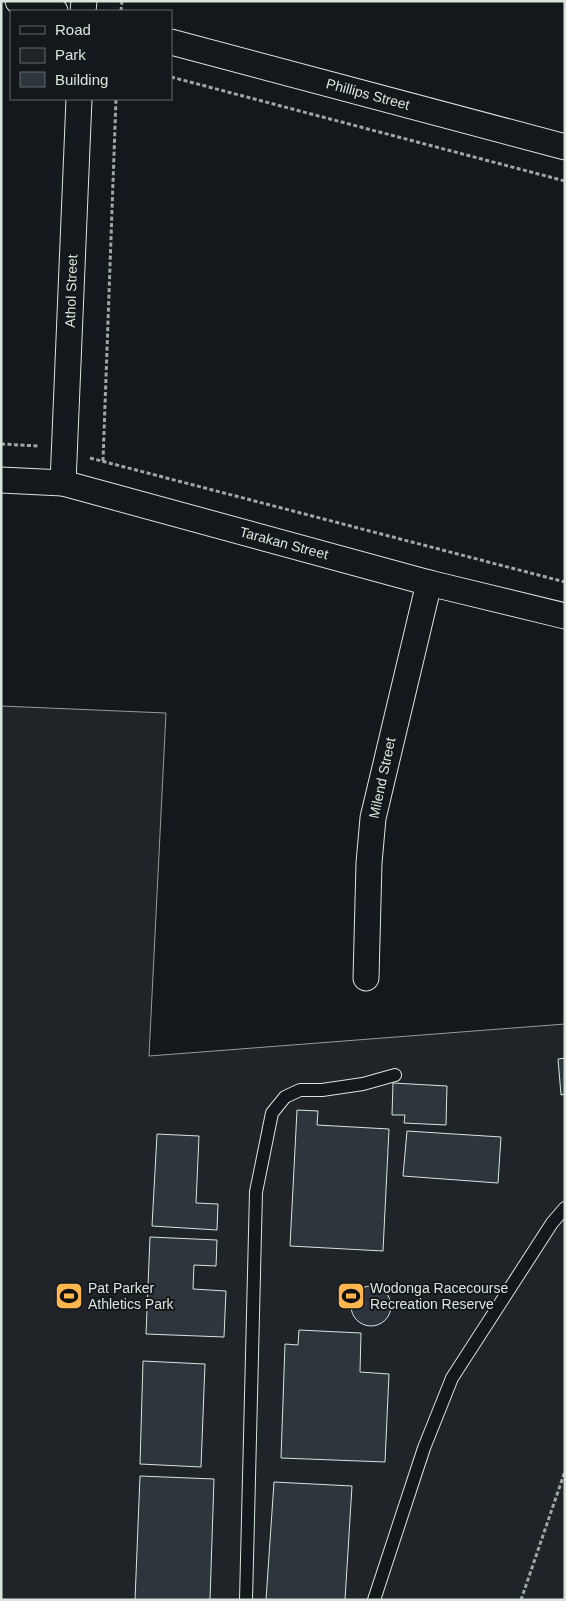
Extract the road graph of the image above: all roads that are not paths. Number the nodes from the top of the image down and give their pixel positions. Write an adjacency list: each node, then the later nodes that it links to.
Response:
1 (18, 1): 2 (street)
2 (51, 10)
3 (172, 42): 5 (street, Phillips Street)
4 (79, 100): 7 (street, Athol Street)
5 (565, 147)
6 (1, 480): 7 (street, Tarakan Street)
7 (63, 483): 8 (street, Tarakan Street)
8 (429, 583): 9 (street, Tarakan Street); 10 (street, Milend Street)
9 (565, 616)
10 (366, 978)
11 (394, 1076): 13 (lane)
12 (565, 1208): 14 (lane)
13 (246, 1600)
14 (374, 1600)

